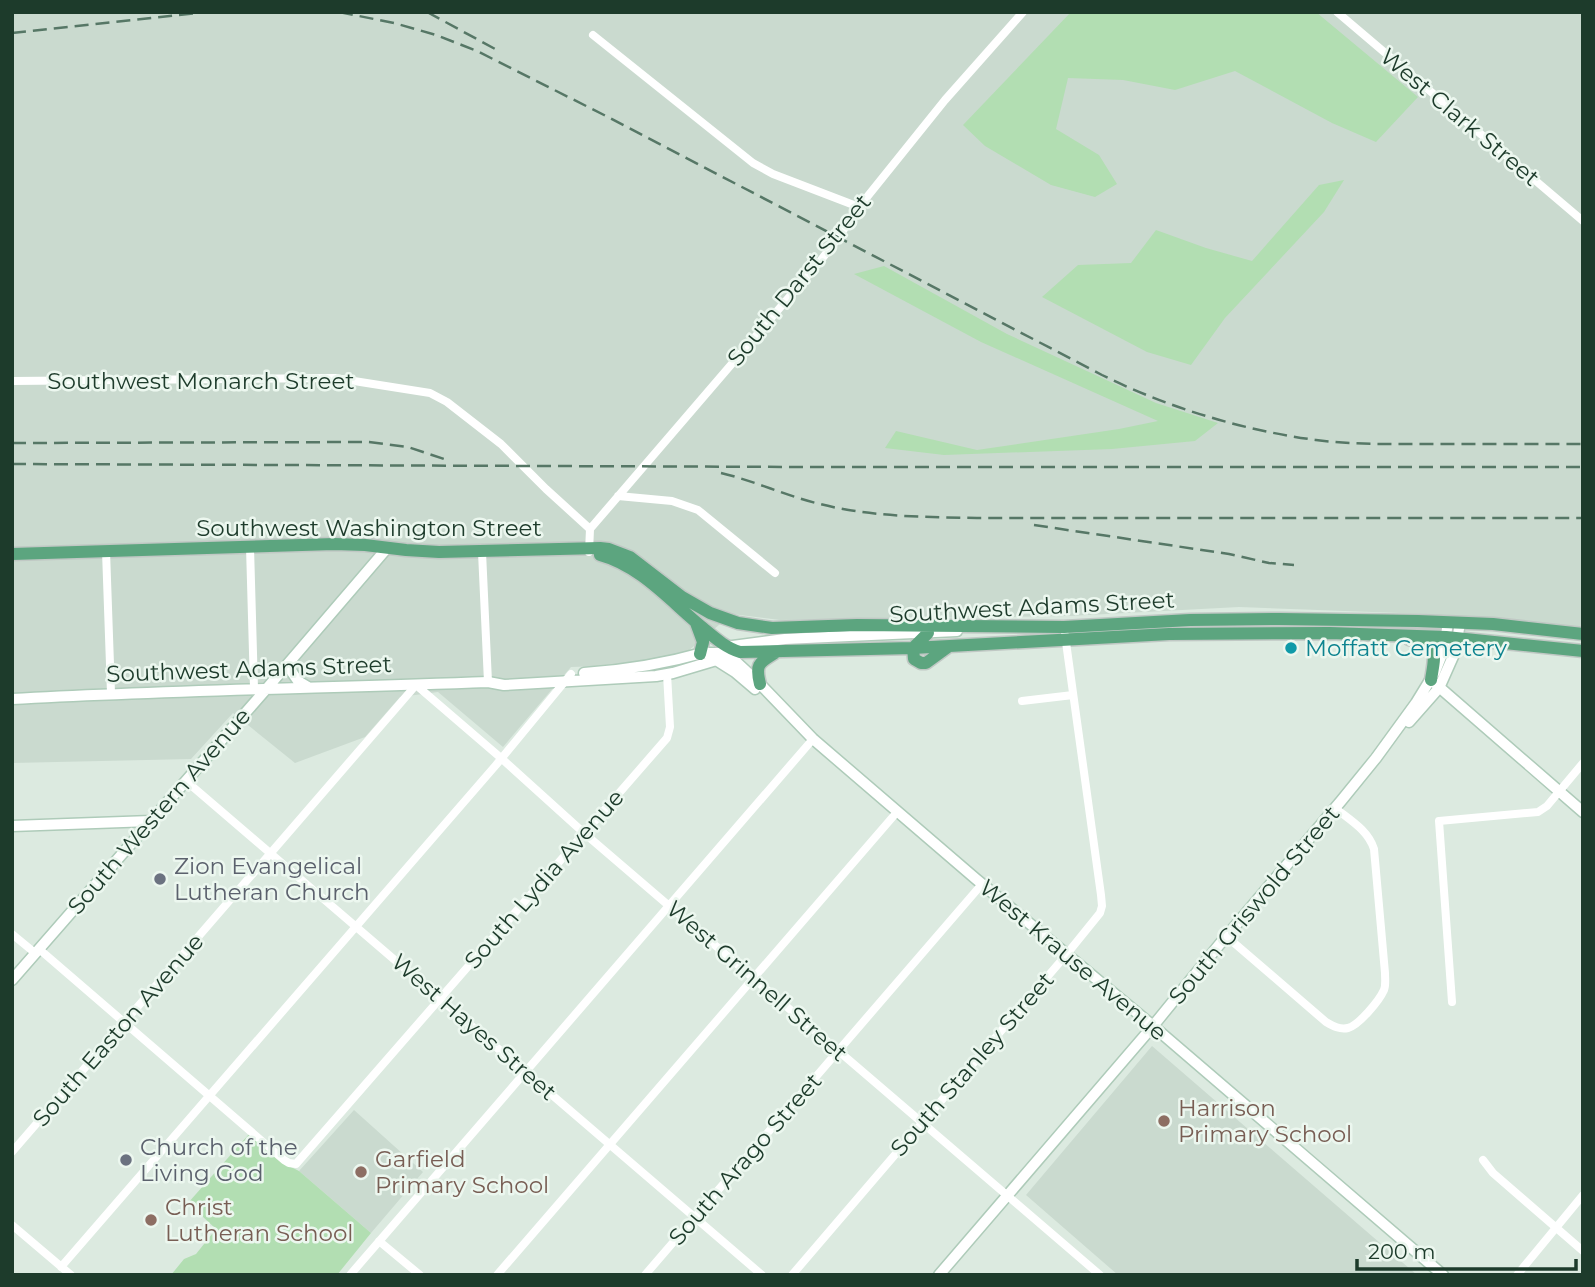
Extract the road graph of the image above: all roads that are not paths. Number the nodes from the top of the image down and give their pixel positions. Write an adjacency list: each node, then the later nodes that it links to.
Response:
1 (1023, 12): 4 (street, South Darst Street)
2 (1337, 12): 5 (street, West Clark Street)
3 (593, 35): 4 (street)
4 (859, 207): 7 (street, South Darst Street)
5 (1583, 221)
6 (12, 381): 8 (street, Southwest Monarch Street)
7 (618, 496): 8 (street, South Darst Street); 15 (street)
8 (590, 529): 11 (street)
9 (250, 547): 10 (main road, Southwest Washington Street); 12 (main road, Southwest Washington Street); 40 (street)
10 (388, 548): 13 (main road, Southwest Washington Street); 32 (street, South Western Avenue)
11 (589, 550): 13 (main road, Southwest Washington Street); 16 (main road, Southwest Washington Street); 18 (main road, Southwest Washington Street)
12 (106, 551): 14 (main road, Southwest Washington Street); 42 (street)
13 (482, 552): 35 (street)
14 (12, 554)
15 (775, 573)
16 (696, 623): 28 (main road, Southwest Washington Street); 30 (main road)
17 (1454, 623): 19 (main road, Southwest Adams Street); 22 (main road, Southwest Adams Street); 23 (street, South Griswold Street)
18 (1010, 626): 19 (main road, Southwest Adams Street); 20 (street, Southwest Adams Street)
19 (1064, 626): 24 (street, South Stanley Street)
20 (928, 633): 25 (main road); 28 (street, Southwest Adams Street)
21 (1371, 633): 23 (main road, Southwest Adams Street); 24 (main road, Southwest Adams Street); 37 (main road)
22 (1583, 634)
23 (1452, 637): 27 (main road, Southwest Adams Street); 37 (street, South Griswold Street)
24 (1065, 640): 25 (main road, Southwest Adams Street); 43 (street, South Stanley Street)
25 (913, 648): 26 (main road, Southwest Adams Street)
26 (778, 651): 29 (main road, Southwest Adams Street); 36 (main road)
27 (1583, 651)
28 (729, 652): 29 (main road, Southwest Washington Street); 30 (street, Southwest Adams Street); 31 (street, Southwest Adams Street); 36 (street, West Krause Avenue)
29 (747, 652)
30 (701, 654): 34 (street, Southwest Adams Street)
31 (716, 660): 33 (street, Southwest Adams Street); 46 (street)
32 (287, 665): 39 (street); 41 (street, South Western Avenue)
33 (667, 674): 34 (street, Southwest Adams Street); 56 (street, South Lydia Avenue)
34 (568, 678): 35 (street, Southwest Adams Street); 47 (street)
35 (488, 682): 38 (street, Southwest Adams Street)
36 (760, 684): 46 (street, West Krause Avenue)
37 (1435, 684): 50 (street); 51 (street, South Griswold Street)
38 (416, 685): 39 (street, Southwest Adams Street); 47 (street, West Grinnell Street); 57 (street, South Easton Avenue)
39 (308, 687): 41 (street, Southwest Adams Street)
40 (254, 688): 41 (street, Southwest Adams Street); 42 (street, Southwest Adams Street)
41 (268, 688): 49 (street, South Western Avenue)
42 (111, 693): 44 (street, Southwest Adams Street)
43 (1073, 695): 45 (street); 64 (street, South Stanley Street)
44 (12, 699)
45 (1021, 701)
46 (813, 739): 52 (street, West Krause Avenue); 59 (street)
47 (502, 758): 56 (street, West Grinnell Street); 60 (street)
48 (1583, 763): 50 (street)
49 (186, 781): 54 (street, South Western Avenue); 57 (street, West Hayes Street)
50 (1559, 791): 53 (street); 68 (street)
51 (1335, 808): 62 (street, South Griswold Street); 62 (street)
52 (897, 812): 58 (street, West Krause Avenue); 65 (street)
53 (1583, 812)
54 (150, 821): 55 (street); 63 (street, South Western Avenue)
55 (12, 826)
56 (584, 833): 59 (street, West Grinnell Street); 67 (street, South Lydia Avenue)
57 (271, 853): 60 (street, West Hayes Street); 69 (street, South Easton Avenue)
58 (982, 884): 64 (street, West Krause Avenue); 71 (street, South Arago Street)
59 (669, 905): 65 (street, West Grinnell Street); 72 (street)
60 (356, 926): 67 (street, West Hayes Street); 73 (street)
61 (12, 934): 63 (street)
62 (1226, 936): 70 (street, South Griswold Street)
63 (37, 951): 66 (street, South Western Avenue); 69 (street)
64 (1066, 955): 70 (street, West Krause Avenue); 74 (street, South Stanley Street)
65 (753, 978): 71 (street, West Grinnell Street); 75 (street)
66 (12, 980)
67 (441, 999): 72 (street, West Hayes Street); 73 (street, South Lydia Avenue)
68 (1452, 1002)
69 (124, 1022): 73 (street); 76 (street, South Easton Avenue)
70 (1153, 1026): 78 (street, South Griswold Street); 95 (street, West Krause Avenue)
71 (839, 1051): 74 (street, West Grinnell Street); 80 (street, South Arago Street)
72 (526, 1071): 75 (street, West Hayes Street); 83 (street)
73 (209, 1095): 85 (street)
74 (923, 1123): 78 (street, West Grinnell Street); 93 (street, South Stanley Street)
75 (610, 1144): 80 (street, West Hayes Street); 90 (street)
76 (12, 1152)
77 (1483, 1160): 82 (street)
78 (1007, 1194): 86 (street, West Grinnell Street); 94 (street, South Griswold Street)
79 (1583, 1195): 82 (street)
80 (694, 1217): 91 (street, South Arago Street); 92 (street, West Hayes Street)
81 (12, 1224): 85 (street)
82 (1556, 1228): 84 (street); 96 (street)
83 (379, 1241): 88 (street); 89 (street)
84 (1583, 1251)
85 (61, 1267): 87 (street)
86 (1094, 1273)
87 (71, 1275)
88 (349, 1275)
89 (420, 1275)
90 (497, 1275)
91 (645, 1275)
92 (762, 1275)
93 (792, 1275)
94 (939, 1275)
95 (1443, 1275)
96 (1517, 1275)

